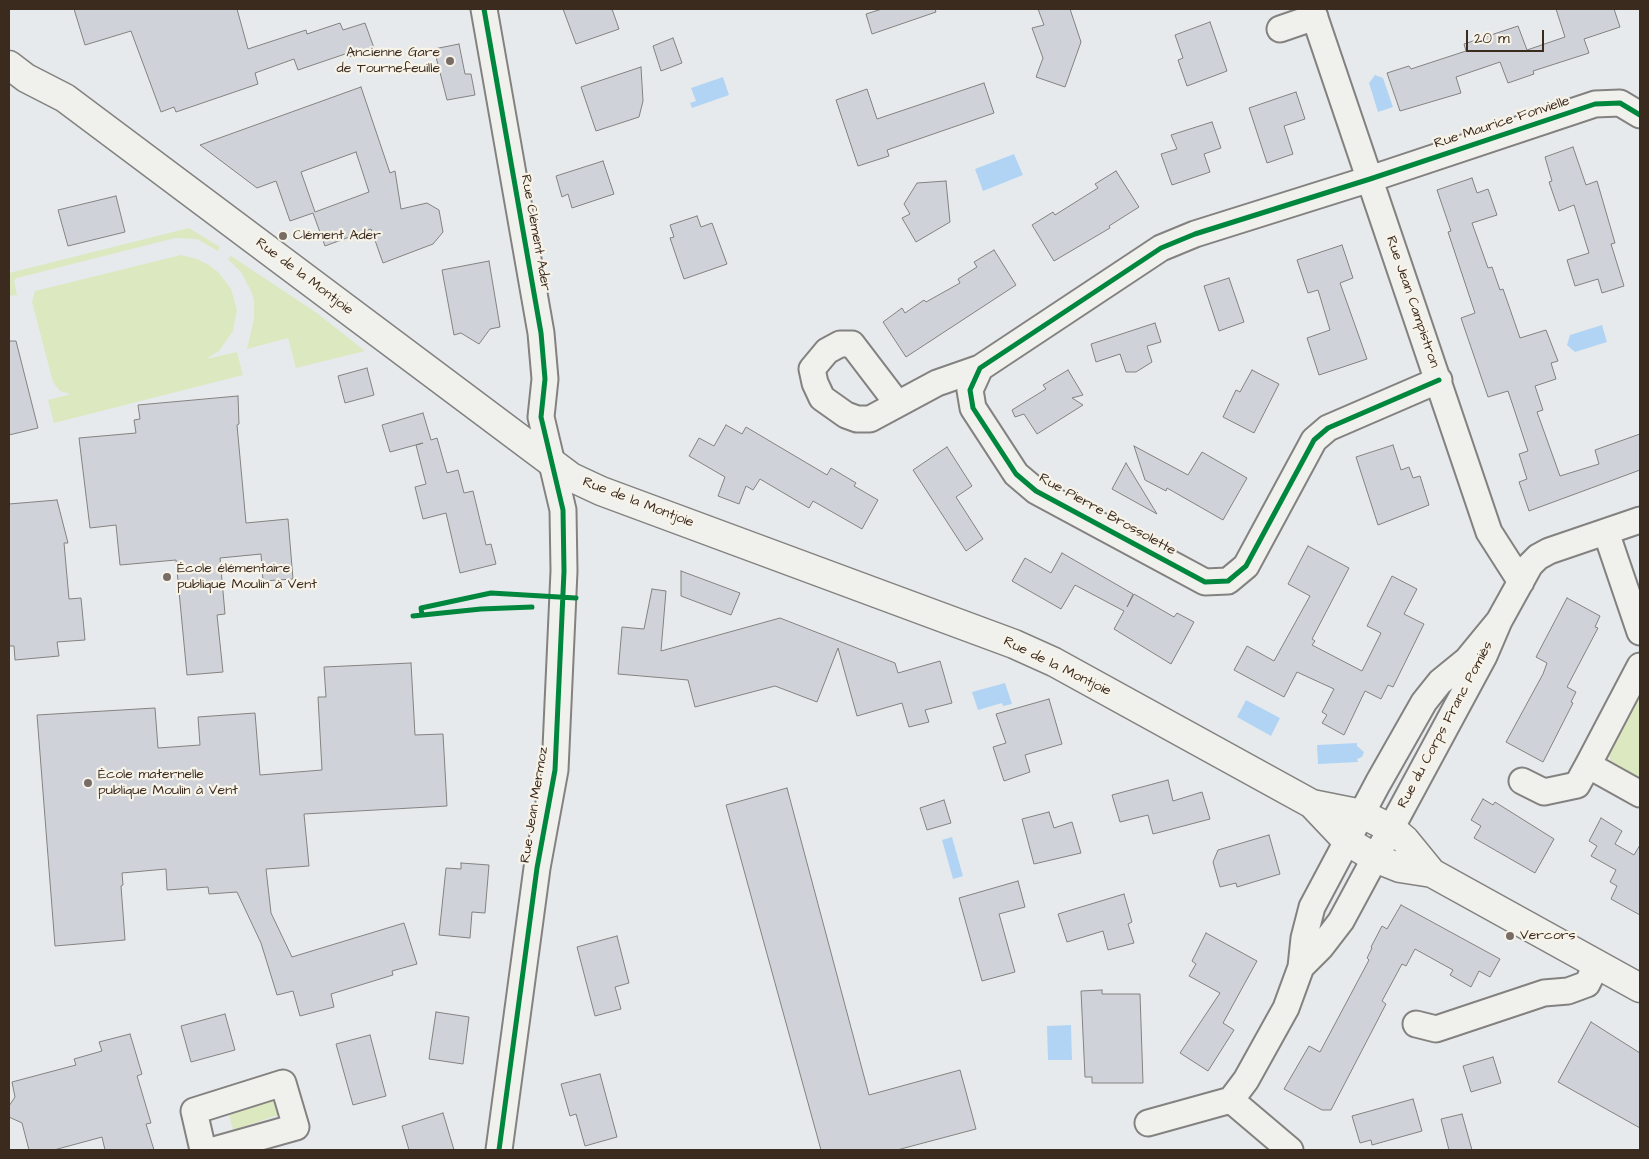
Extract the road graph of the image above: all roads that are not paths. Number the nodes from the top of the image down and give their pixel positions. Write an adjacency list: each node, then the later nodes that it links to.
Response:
1 (484, 9): 10 (street, Rue Clément Ader)
2 (1313, 13): 3 (street, Rue Jean Campistron); 6 (street, Rue Jean Campistron)
3 (1280, 29)
4 (9, 65): 10 (main road, Rue de la Montjoie)
5 (1640, 115): 6 (street, Rue Maurice Fonvielle)
6 (1370, 180): 7 (street); 8 (street, Rue Jean Campistron)
7 (980, 368): 8 (street, Rue Pierre Brossolette); 9 (street)
8 (1439, 380): 13 (street, Rue Jean Campistron)
9 (897, 403)
10 (551, 462): 20 (main road, Rue de la Montjoie); 34 (street, Rue Jean Mermoz)
11 (1640, 520): 12 (street, Rue du Corps Franc Pomiès)
12 (1606, 532): 13 (street, Rue du Corps Franc Pomiès); 15 (street)
13 (1521, 582): 14 (street, Rue du Corps Franc Pomiès)
14 (1499, 621): 21 (street, Rue du Corps Franc Pomiès); 22 (street, Rue du Corps Franc Pomiès)
15 (1640, 632)
16 (1639, 670): 17 (street)
17 (1588, 765): 18 (street); 19 (street)
18 (1522, 781)
19 (1640, 794)
20 (1312, 804): 21 (main road, Rue de la Montjoie); 23 (main road, Rue de la Montjoie)
21 (1362, 814): 22 (main road, Rue de la Montjoie); 23 (street, Rue du Corps Franc Pomiès)
22 (1392, 829): 24 (street, Rue du Corps Franc Pomiès); 25 (main road, Rue de la Montjoie)
23 (1347, 841): 24 (main road, Rue de la Montjoie); 26 (street, Rue du Corps Franc Pomiès)
24 (1375, 858): 25 (main road, Rue de la Montjoie); 26 (street, Rue du Corps Franc Pomiès)
25 (1432, 873): 27 (main road, Rue de la Montjoie)
26 (1302, 967): 30 (street)
27 (1592, 974): 28 (main road, Rue de la Montjoie); 29 (street)
28 (1640, 988)
29 (1416, 1024)
30 (1231, 1100): 31 (street); 35 (street)
31 (1148, 1123)
32 (203, 1150): 33 (street)
33 (214, 1150)
34 (499, 1150)
35 (1290, 1150)

